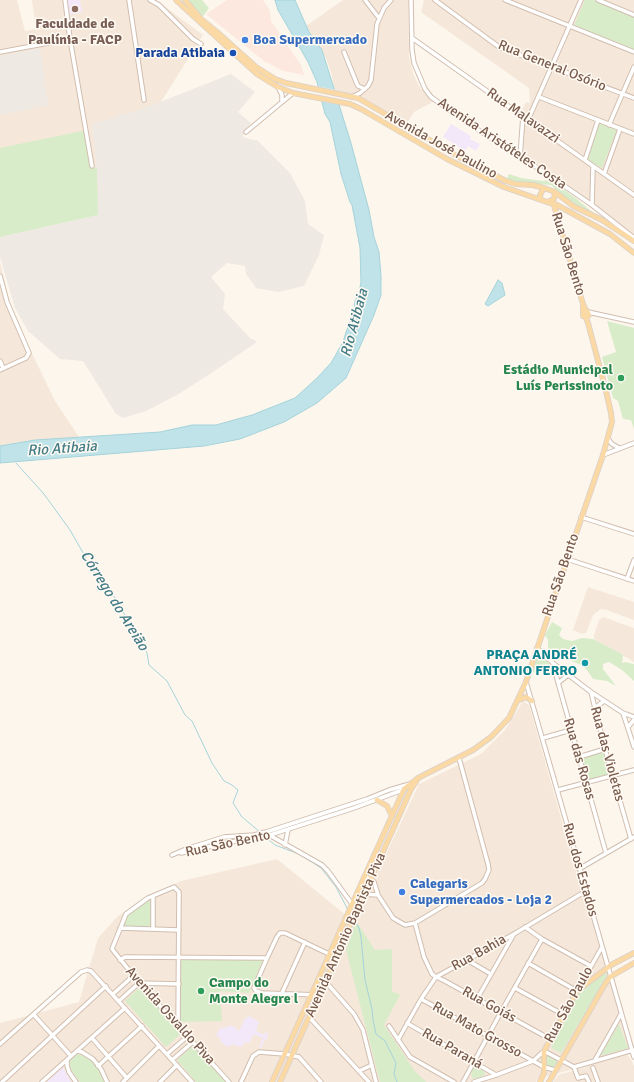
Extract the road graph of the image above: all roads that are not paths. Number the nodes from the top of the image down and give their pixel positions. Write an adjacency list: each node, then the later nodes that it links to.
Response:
1 (65, 0): 17 (street)
2 (129, 0): 31 (street)
3 (150, 0): 18 (street)
4 (176, 0): 24 (main road, Avenida José Paulino)
5 (185, 0): 28 (main road, Avenida José Paulino)
6 (365, 0): 14 (street)
7 (391, 0): 14 (street)
8 (411, 0): 16 (street, Avenida Aristóteles Costa)
9 (435, 0): 22 (street, Rua General Osório)
10 (505, 0): 15 (street)
11 (581, 0): 15 (street)
12 (598, 0): 13 (street)
13 (634, 14)
14 (379, 18): 25 (street)
15 (569, 26): 21 (street); 22 (street)
16 (412, 38): 33 (street, Rua Malavazzi); 40 (street, Avenida Aristóteles Costa)
17 (70, 40): 19 (street); 42 (street)
18 (201, 44)
19 (0, 52)
20 (344, 52): 25 (street)
21 (634, 52)
22 (552, 67): 27 (street, Rua General Osório); 29 (street)
23 (634, 67): 27 (street)
24 (278, 88): 26 (main road, Avenida José Paulino); 32 (street)
25 (365, 89): 28 (street)
26 (293, 93): 32 (street); 49 (main road, Avenida José Paulino)
27 (622, 93): 30 (street, Rua General Osório); 36 (street)
28 (352, 97): 45 (main road, Avenida José Paulino)
29 (539, 97): 34 (street); 35 (street)
30 (634, 98)
31 (144, 100)
32 (282, 101): 38 (street)
33 (523, 116): 34 (street, Rua Malavazzi); 40 (street)
34 (528, 120): 41 (street, Rua Malavazzi)
35 (598, 120): 36 (street); 41 (street)
36 (609, 125): 37 (street)
37 (620, 129): 39 (street); 44 (street)
38 (246, 132)
39 (634, 134)
40 (520, 157): 52 (street, Avenida Aristóteles Costa)
41 (585, 160): 43 (street, Rua Malavazzi)
42 (92, 166)
43 (593, 166): 44 (street, Rua Malavazzi); 52 (street)
44 (604, 174): 47 (street, Rua Malavazzi)
45 (544, 188): 46 (main road); 49 (main road)
46 (555, 192): 48 (main road); 53 (main road)
47 (634, 195)
48 (554, 198): 50 (main road); 51 (main road)
49 (541, 200): 50 (main road)
50 (547, 202): 51 (main road)
51 (553, 204): 54 (main road); 56 (main road, Rua São Bento)
52 (592, 206): 53 (street, Avenida Aristóteles Costa)
53 (634, 240)
54 (634, 253)
55 (0, 276): 59 (street)
56 (587, 314): 57 (street); 60 (main road, Rua São Bento)
57 (634, 322)
58 (0, 361): 59 (street)
59 (2, 369)
60 (608, 439): 62 (street); 63 (main road, Rua São Bento)
61 (634, 443): 62 (street)
62 (620, 448): 63 (street)
63 (603, 455): 64 (main road, Rua São Bento)
64 (581, 517): 65 (street); 66 (main road, Rua São Bento)
65 (634, 534)
66 (567, 559): 68 (street); 70 (main road, Rua São Bento)
67 (634, 560): 68 (street)
68 (627, 579): 69 (street)
69 (634, 581)
70 (537, 648): 71 (street); 73 (main road, Rua São Bento)
71 (554, 664): 72 (street); 74 (street, Rua das Rosas)
72 (568, 675): 74 (street); 75 (street)
73 (526, 682): 76 (main road, Rua São Bento); 77 (street, Rua dos Estados)
74 (558, 684): 84 (street, Rua das Rosas)
75 (591, 692): 78 (street); 79 (street, Rua das Violetas)
76 (518, 700): 77 (main road); 89 (main road, Rua São Bento)
77 (532, 701): 85 (street, Rua dos Estados)
78 (604, 701): 79 (street); 80 (street)
79 (595, 708): 87 (street, Rua das Violetas)
80 (623, 713): 81 (street); 83 (street)
81 (634, 717)
82 (634, 720): 83 (street)
83 (628, 727): 86 (street)
84 (571, 730): 85 (street); 88 (street, Rua das Rosas)
85 (543, 738): 95 (street, Rua dos Estados)
86 (634, 747)
87 (605, 749): 88 (street); 91 (street, Rua das Violetas)
88 (578, 757): 92 (street, Rua das Rosas)
89 (459, 758): 93 (main road, Rua São Bento); 118 (street)
90 (634, 770): 91 (street)
91 (613, 776): 92 (street); 103 (street, Rua das Violetas)
92 (586, 783): 95 (street); 106 (street, Rua das Rosas)
93 (411, 786): 94 (main road, Rua São Bento); 97 (street, Rua São Bento); 109 (main road, Avenida Antonio Baptista Piva)
94 (404, 789): 96 (street, Rua São Bento); 98 (main road, Avenida Antonio Baptista Piva)
95 (558, 790): 108 (street, Rua dos Estados)
96 (377, 800): 97 (street, Rua São Bento); 98 (main road)
97 (368, 801): 99 (street, Rua São Bento); 100 (street, Rua São Bento)
98 (392, 816): 107 (main road, Avenida Antonio Baptista Piva)
99 (288, 830): 101 (street, Rua São Bento); 105 (street)
100 (266, 832): 101 (street); 102 (street, Rua São Bento)
101 (270, 836): 104 (street, Rua São Bento); 105 (street)
102 (224, 837): 104 (street); 104 (street, Rua São Bento)
103 (633, 838): 106 (street)
104 (226, 843)
105 (285, 845): 117 (street)
106 (606, 853): 108 (street)
107 (368, 868): 109 (main road); 110 (main road, Avenida Antonio Baptista Piva)
108 (579, 869): 112 (street, Rua dos Estados)
109 (374, 871): 111 (main road, Avenida Antonio Baptista Piva)
110 (364, 877): 111 (street); 113 (main road, Avenida Antonio Baptista Piva)
111 (371, 879): 114 (main road, Avenida Antonio Baptista Piva); 115 (street)
112 (586, 891): 120 (street, Rua Bahia); 128 (street, Rua dos Estados)
113 (358, 892): 114 (street); 117 (main road, Avenida Antonio Baptista Piva)
114 (364, 894): 115 (street); 122 (main road, Avenida Antonio Baptista Piva)
115 (378, 895): 118 (street)
116 (154, 896): 121 (street); 123 (street); 124 (street)
117 (350, 909): 119 (main road, Avenida Antonio Baptista Piva)
118 (416, 923): 141 (street, Rua Goiás)
119 (342, 926): 122 (main road); 130 (main road, Avenida Antonio Baptista Piva)
120 (525, 927): 125 (street, Rua Bahia); 126 (street)
121 (120, 928): 123 (street); 133 (street, Avenida Osvaldo Piva)
122 (349, 928): 143 (main road, Avenida Antonio Baptista Piva)
123 (153, 929): 124 (street)
124 (178, 930): 131 (street)
125 (514, 934): 134 (street, Rua Bahia); 139 (street)
126 (542, 939): 135 (street); 137 (street)
127 (305, 942): 130 (street); 132 (street); 149 (street)
128 (602, 947): 137 (street, Rua São Paulo); 138 (street, Rua dos Estados)
129 (634, 953): 138 (main road)
130 (329, 954): 151 (main road, Avenida Antonio Baptista Piva)
131 (179, 957): 132 (street); 133 (street); 145 (street)
132 (267, 958): 149 (street)
133 (120, 960): 140 (street, Avenida Osvaldo Piva)
134 (467, 960): 139 (street); 141 (street, Rua Bahia)
135 (528, 963): 147 (street); 148 (street)
136 (634, 963): 142 (main road)
137 (591, 966): 148 (street, Rua São Paulo)
138 (608, 968): 142 (street, Rua dos Estados); 148 (main road)
139 (491, 974): 154 (street)
140 (133, 976): 144 (street, Avenida Osvaldo Piva); 150 (street)
141 (436, 977): 153 (street, Rua Bahia); 154 (street, Rua Goiás)
142 (610, 977): 158 (street, Rua dos Estados); 186 (main road)
143 (325, 981): 152 (main road, Avenida Antonio Baptista Piva); 191 (street)
144 (139, 983): 145 (street); 155 (street); 163 (street, Avenida Osvaldo Piva)
145 (179, 984): 163 (street)
146 (106, 986): 150 (street, Avenida Osvaldo Piva); 159 (street, Avenida Osvaldo Piva); 166 (street)
147 (515, 988): 157 (street); 160 (street)
148 (577, 991): 160 (main road, Rua São Paulo)
149 (282, 993): 151 (street)
150 (113, 994): 155 (street, Avenida Osvaldo Piva)
151 (311, 995): 152 (street); 179 (main road, Avenida Antonio Baptista Piva)
152 (319, 995): 161 (main road, Avenida Antonio Baptista Piva)
153 (421, 999): 162 (street, Rua Bahia); 168 (street, Rua Mato Grosso)
154 (477, 999): 157 (street, Rua Goiás)
155 (119, 1001): 156 (street, Avenida Osvaldo Piva)
156 (125, 1008): 164 (street, Avenida Osvaldo Piva); 169 (street)
157 (501, 1012): 168 (street); 170 (street, Rua Goiás)
158 (621, 1014): 176 (street, Rua dos Estados); 187 (street)
159 (34, 1015): 166 (street); 173 (street)
160 (564, 1015): 170 (main road, Rua São Paulo)
161 (309, 1017): 180 (main road, Avenida Antonio Baptista Piva); 197 (street)
162 (407, 1023): 171 (street, Rua Bahia); 189 (street, Rua Paraná)
163 (178, 1025): 167 (street, Avenida Osvaldo Piva)
164 (142, 1026): 174 (street, Avenida Osvaldo Piva); 182 (street)
165 (389, 1026): 171 (street)
166 (51, 1035): 181 (street); 200 (street)
167 (188, 1036): 172 (street, Avenida Osvaldo Piva); 178 (street)
168 (487, 1037): 188 (street, Rua Mato Grosso); 189 (street)
169 (92, 1038): 177 (street); 182 (street)
170 (550, 1039): 175 (main road, Rua São Paulo)
171 (398, 1040): 214 (street)
172 (193, 1042): 185 (street); 207 (street, Avenida Osvaldo Piva)
173 (0, 1044)
174 (160, 1046): 178 (street, Avenida Osvaldo Piva); 199 (street)
175 (544, 1050): 186 (street); 188 (street, Rua São Paulo); 193 (main road)
176 (633, 1050): 183 (street, Rua dos Estados); 187 (street)
177 (77, 1051): 181 (street); 192 (street)
178 (167, 1054): 185 (street, Avenida Osvaldo Piva)
179 (285, 1054): 180 (street); 208 (street); 209 (main road, Avenida Antonio Baptista Piva)
180 (292, 1055): 210 (main road, Avenida Antonio Baptista Piva); 211 (street)
181 (71, 1056): 184 (street)
182 (109, 1057): 192 (street); 199 (street)
183 (634, 1057)
184 (67, 1060): 201 (street); 202 (street)
185 (172, 1060): 190 (street, Avenida Osvaldo Piva)
186 (561, 1060): 194 (street); 196 (main road)
187 (595, 1060): 194 (street)
188 (533, 1061): 193 (street); 198 (street, Rua São Paulo)
189 (474, 1062): 198 (street, Rua Paraná); 215 (street)
190 (177, 1065): 205 (street); 206 (street, Avenida Osvaldo Piva)
191 (372, 1065): 197 (street); 213 (street)
192 (98, 1066): 203 (street)
193 (544, 1067): 196 (street); 217 (main road)
194 (574, 1067): 219 (street)
195 (593, 1068): 220 (street)
196 (555, 1070): 218 (main road)
197 (359, 1071): 212 (street)
198 (496, 1075): 216 (street, Rua São Paulo)
199 (127, 1078): 204 (street)
200 (2, 1082)
201 (42, 1082)
202 (76, 1082)
203 (107, 1082)
204 (123, 1082)
205 (160, 1082)
206 (192, 1082)
207 (229, 1082)
208 (240, 1082)
209 (272, 1082)
210 (280, 1082)
211 (321, 1082)
212 (369, 1082)
213 (376, 1082)
214 (454, 1082)
215 (463, 1082)
216 (474, 1082)
217 (540, 1082)
218 (549, 1082)
219 (589, 1082)
220 (598, 1082)

